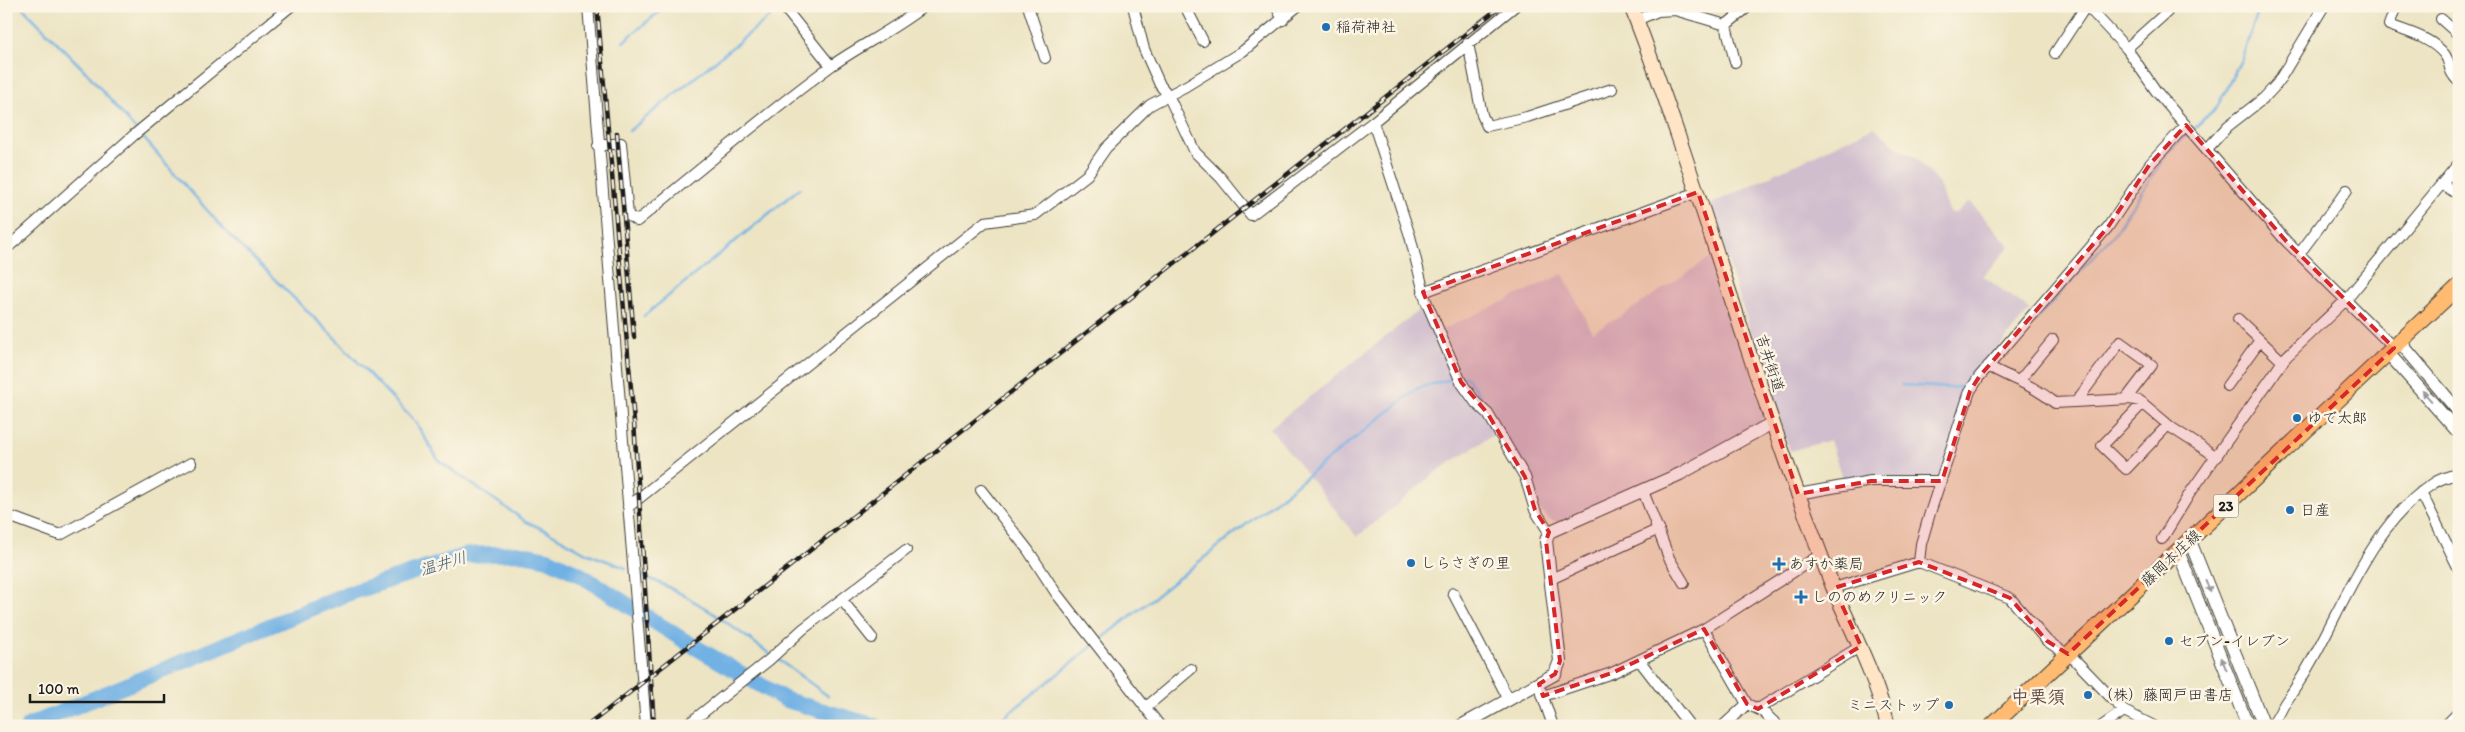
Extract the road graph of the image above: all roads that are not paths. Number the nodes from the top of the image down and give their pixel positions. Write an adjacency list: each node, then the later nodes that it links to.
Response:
1 (291, 6): 41 (street)
2 (588, 6): 34 (street)
3 (924, 6): 28 (street)
4 (1028, 6): 26 (street)
5 (1133, 6): 31 (street)
6 (1185, 6): 22 (street)
7 (1276, 6): 17 (street)
8 (1298, 6): 17 (street)
9 (1515, 6): 23 (street)
10 (1632, 6): 18 (main road, 吉井街道)
11 (1749, 6): 20 (street)
12 (2086, 6): 24 (street); 25 (street)
13 (2162, 6): 24 (street)
14 (2324, 6): 35 (street)
15 (2396, 6): 29 (street)
16 (787, 11): 28 (street)
17 (1283, 20): 31 (street)
18 (1637, 20): 20 (street); 39 (main road, 吉井街道)
19 (2441, 20): 21 (street)
20 (1726, 25): 27 (street)
21 (2459, 35)
22 (1203, 41)
23 (1468, 43): 30 (street); 32 (street)
24 (2127, 48): 33 (street)
25 (2056, 53)
26 (1045, 58)
27 (1735, 62)
28 (831, 66): 34 (street)
29 (2459, 82)
30 (1612, 89)
31 (1168, 95): 32 (street); 69 (street)
32 (1373, 122): 44 (street)
33 (2186, 125): 35 (street); 51 (street)
34 (598, 146): 69 (street)
35 (2207, 149): 42 (street)
36 (2459, 163): 37 (street)
37 (2442, 184): 40 (street); 45 (street)
38 (2347, 190): 42 (street)
39 (1698, 192): 44 (street); 58 (main road, 吉井街道)
40 (2459, 195)
41 (6, 249)
42 (2300, 254): 45 (street)
43 (2459, 286): 49 (main road, 藤岡本庄線 / 23)
44 (1423, 292): 72 (street)
45 (2346, 300): 49 (street); 50 (street)
46 (2238, 319): 48 (street)
47 (2053, 340): 52 (street)
48 (2260, 340): 50 (street); 53 (street)
49 (2394, 348): 57 (street); 60 (street, one-way to 49); 74 (main road, 藤岡本庄線 / 23)
50 (2283, 362): 61 (street)
51 (1988, 366): 52 (street); 64 (street)
52 (2020, 380): 55 (street)
53 (2227, 386)
54 (2126, 399): 55 (street); 55 (street); 56 (street)
55 (2076, 402)
56 (2142, 403): 59 (street); 59 (street)
57 (2459, 412)
58 (1772, 423): 66 (street); 68 (main road, 吉井街道)
59 (2168, 424): 61 (street)
60 (2459, 433)
61 (2217, 457): 73 (street)
62 (191, 463): 70 (street)
63 (2459, 473): 67 (street)
64 (1942, 481): 68 (street); 78 (street)
65 (981, 490): 95 (street)
66 (1643, 491): 71 (street); 72 (street)
67 (2421, 492): 79 (street); 113 (street)
68 (1798, 494): 77 (main road, 吉井街道)
69 (628, 507): 99 (street)
70 (6, 514)
71 (1659, 529): 80 (street); 81 (street)
72 (1549, 532): 80 (street)
73 (2162, 540)
74 (2190, 541): 76 (main road, 藤岡本庄線 / 23); 112 (street, one-way to 112)
75 (906, 550): 84 (street)
76 (2178, 551): 88 (main road, 藤岡本庄線 / 23); 111 (street, one-way to 76)
77 (1820, 554): 82 (main road, 吉井街道); 85 (street)
78 (1919, 562): 82 (street); 88 (street)
79 (2459, 568)
80 (1551, 579): 91 (street)
81 (1684, 583)
82 (1834, 588): 87 (main road, 吉井街道)
83 (1453, 594): 93 (street)
84 (842, 600): 86 (street); 100 (street)
85 (1704, 630): 89 (street); 94 (street)
86 (872, 638)
87 (1861, 646): 96 (street); 107 (main road, 吉井街道)
88 (2068, 654): 97 (street); 108 (main road, 藤岡本庄線 / 23)
89 (1639, 660): 92 (street); 104 (street)
90 (1191, 669): 95 (street)
91 (1539, 684): 92 (street); 93 (street)
92 (1543, 696): 103 (street)
93 (1509, 700): 102 (street)
94 (1747, 704): 96 (street); 105 (street)
95 (1145, 708): 101 (street)
96 (1758, 709): 106 (street)
97 (2124, 711): 109 (street); 110 (street)
98 (2459, 712): 114 (street)
99 (646, 726)
100 (686, 726)
101 (1160, 726)
102 (1461, 726)
103 (1554, 726)
104 (1690, 726)
105 (1723, 726)
106 (1778, 726)
107 (1888, 726)
108 (1992, 726)
109 (2102, 726)
110 (2154, 726)
111 (2248, 726)
112 (2264, 726)
113 (2271, 726)
114 (2445, 726)

